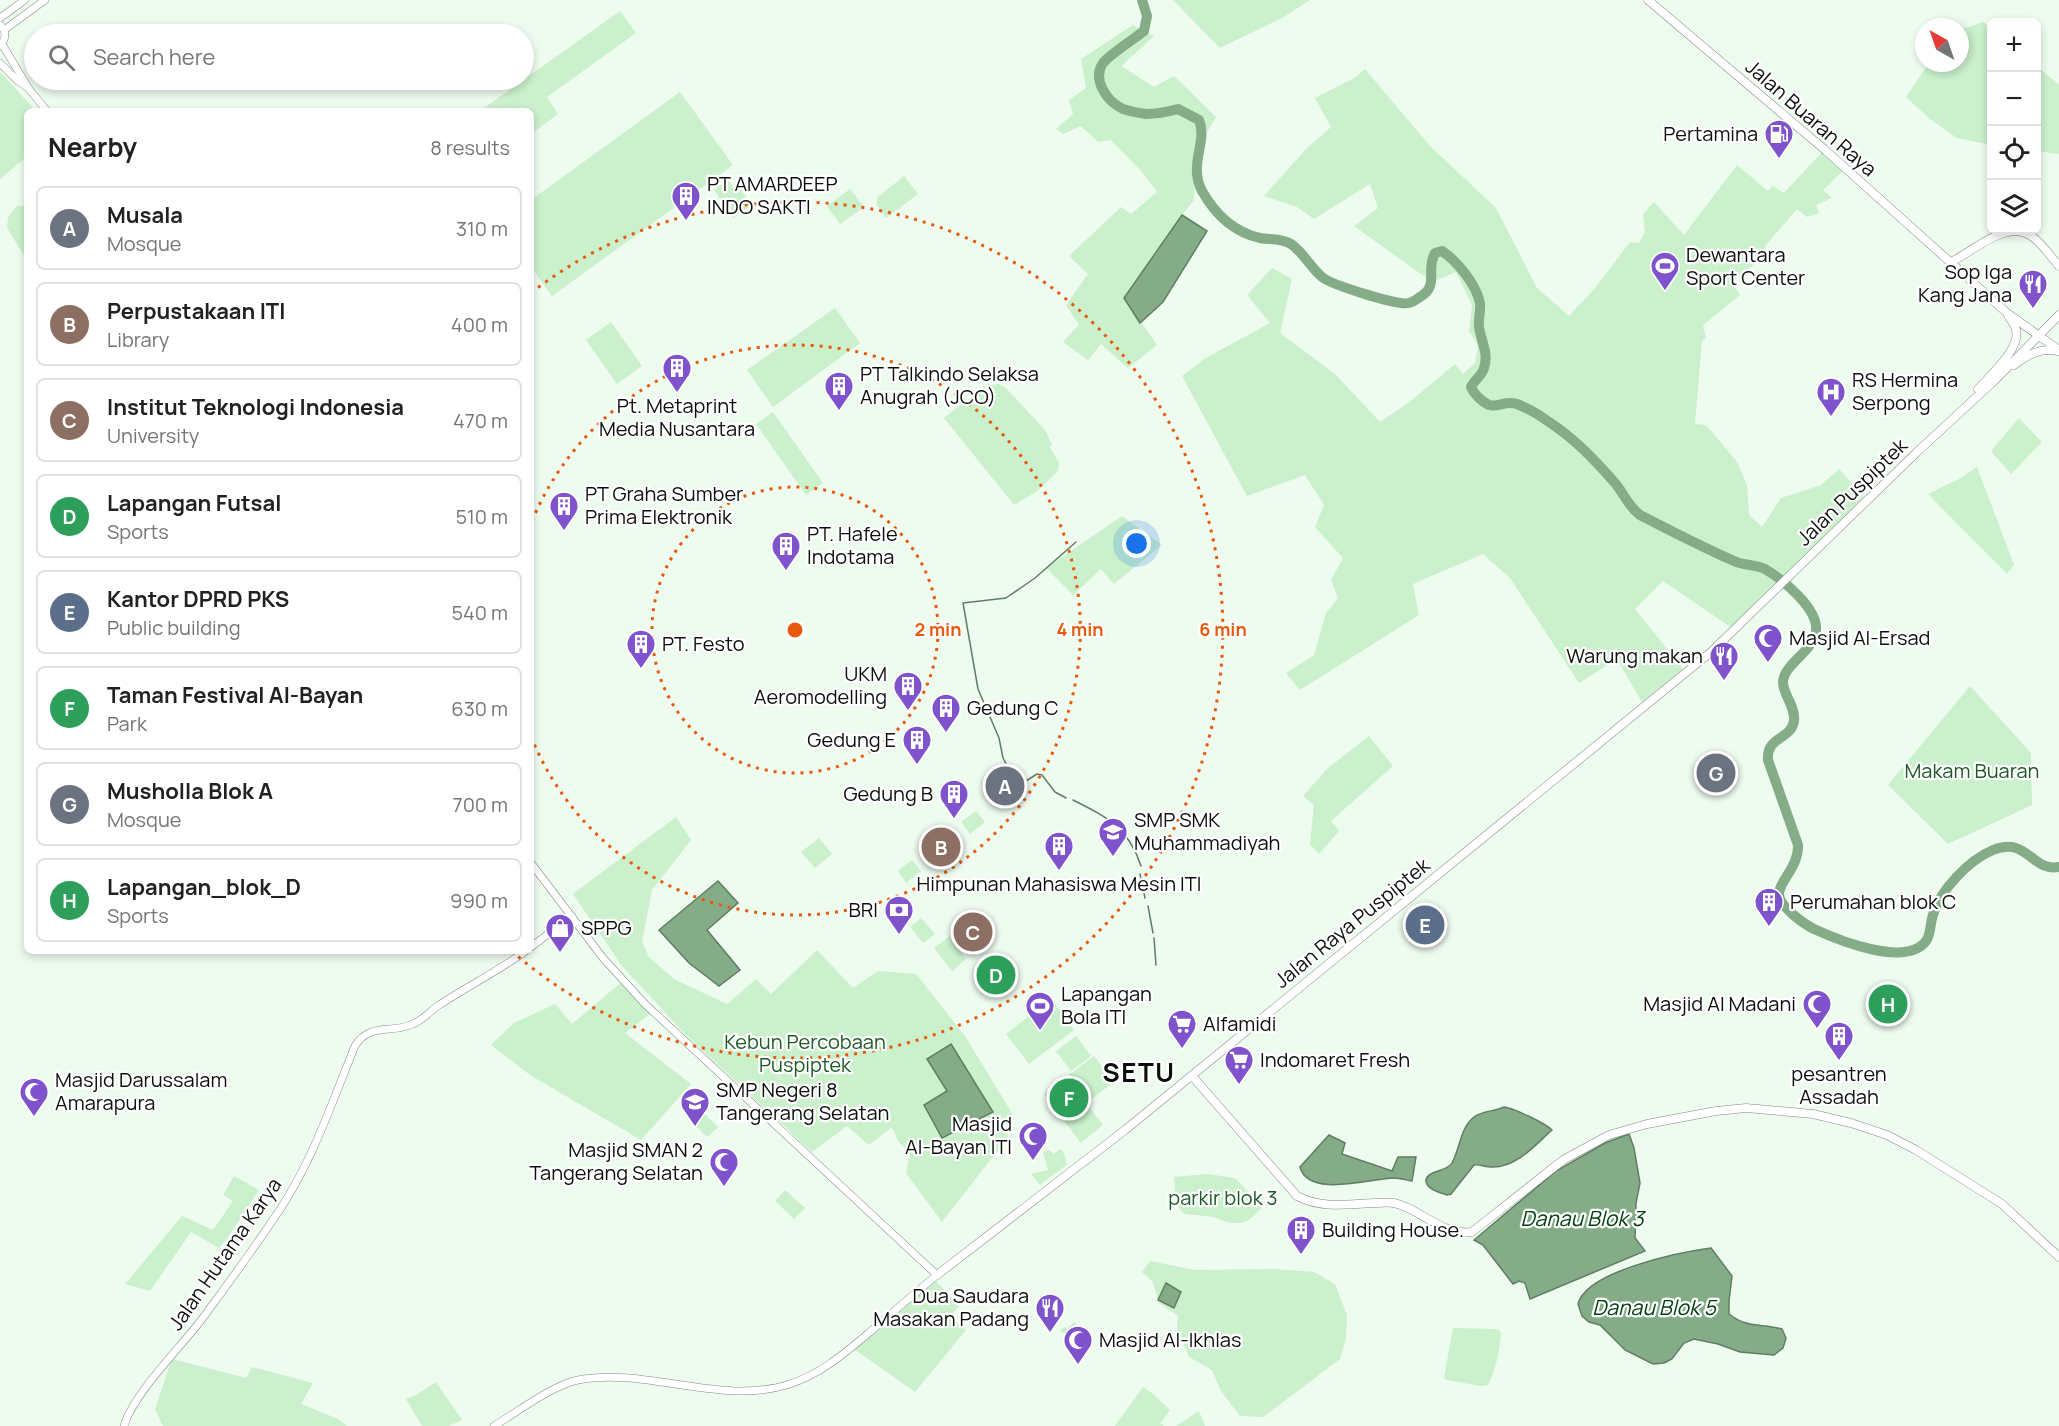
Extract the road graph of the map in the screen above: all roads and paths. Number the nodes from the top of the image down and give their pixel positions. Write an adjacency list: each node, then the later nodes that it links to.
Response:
1 (25, 0): 4 (main road)
2 (45, 0): 5 (main road)
3 (1648, 0): 13 (main road, Jalan Buaran Raya)
4 (0, 18)
5 (2, 27): 6 (main road)
6 (1, 45): 8 (main road)
7 (0, 63): 9 (main road)
8 (24, 81)
9 (24, 85)
10 (30, 90): 11 (main road)
11 (45, 108)
12 (1961, 258): 13 (main road); 14 (main road); 15 (main road)
13 (1951, 262): 15 (main road, Jalan Buaran Raya)
14 (2059, 266)
15 (1959, 270): 16 (main road, Jalan Buaran Raya)
16 (2007, 313): 18 (main road, Jalan Buaran Raya); 21 (main road)
17 (2059, 315): 18 (main road, Jalan Puspiptek)
18 (2038, 335): 19 (main road, Jalan Buaran Raya); 20 (main road, Jalan Puspiptek)
19 (2059, 351): 20 (main road)
20 (1994, 381): 21 (main road, Jalan Puspiptek)
21 (1956, 415): 22 (main road, Jalan Puspiptek)
22 (1779, 587): 27 (main road, Jalan Raya Puspiptek)
23 (534, 867): 24 (main road)
24 (572, 916): 25 (main road); 29 (main road)
25 (534, 945)
26 (521, 954): 30 (main road, Jalan Hutama Karya)
27 (1192, 1076): 28 (main road); 29 (main road, Jalan Raya Puspiptek)
28 (2059, 1257)
29 (937, 1275): 31 (main road)
30 (125, 1425)
31 (494, 1426)

